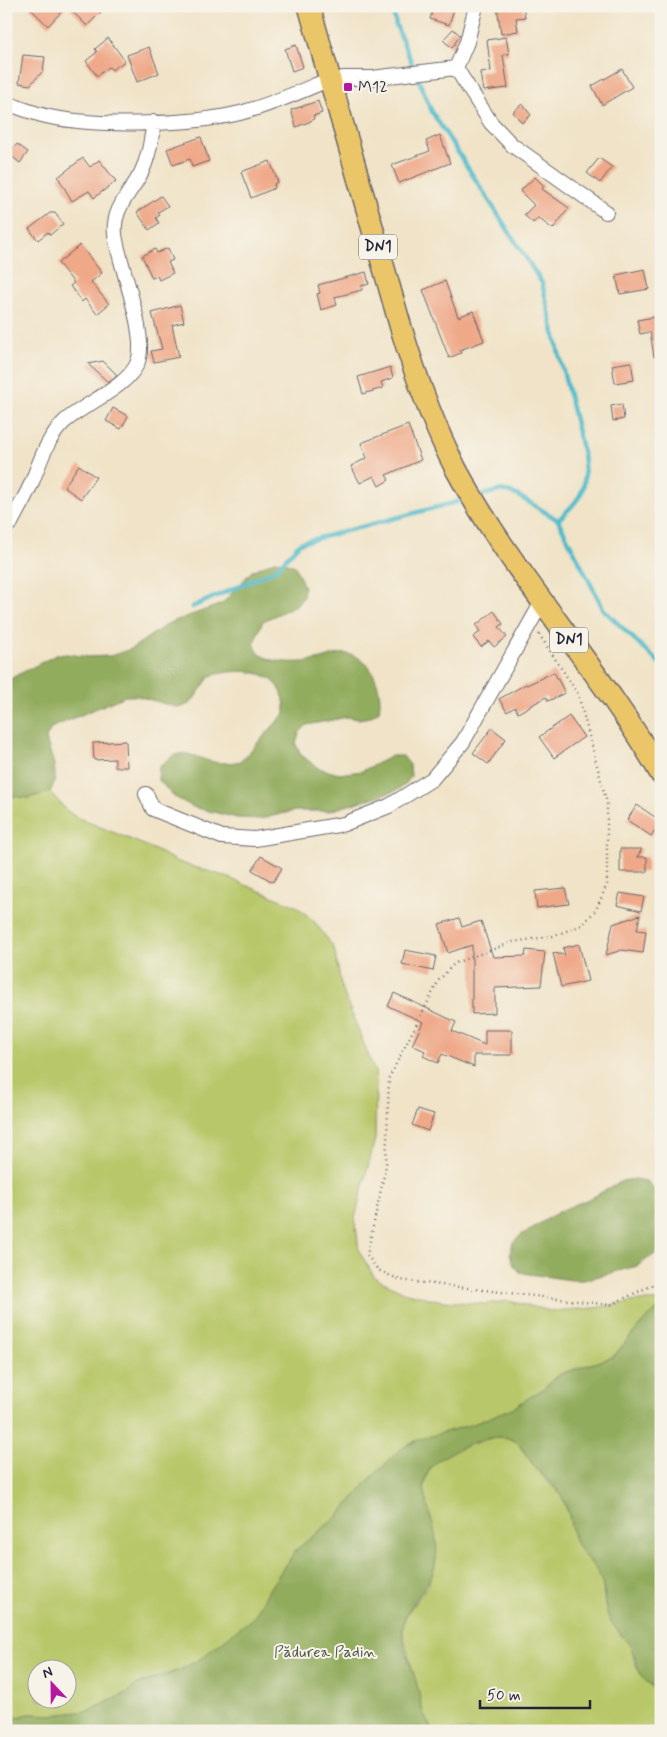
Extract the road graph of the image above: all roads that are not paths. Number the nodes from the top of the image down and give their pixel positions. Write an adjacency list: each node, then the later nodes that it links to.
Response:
1 (309, 6): 5 (main road, DN1)
2 (323, 6): 5 (main road, DN1)
3 (476, 6): 4 (street)
4 (456, 68): 5 (street); 8 (street)
5 (336, 79): 7 (street); 9 (main road, DN1)
6 (6, 103): 7 (street)
7 (154, 122): 10 (street)
8 (606, 212)
9 (484, 502): 11 (main road, DN1); 12 (main road, DN1)
10 (6, 526)
11 (542, 602): 13 (main road, DN1); 14 (street)
12 (661, 749)
13 (661, 774)
14 (146, 794)

